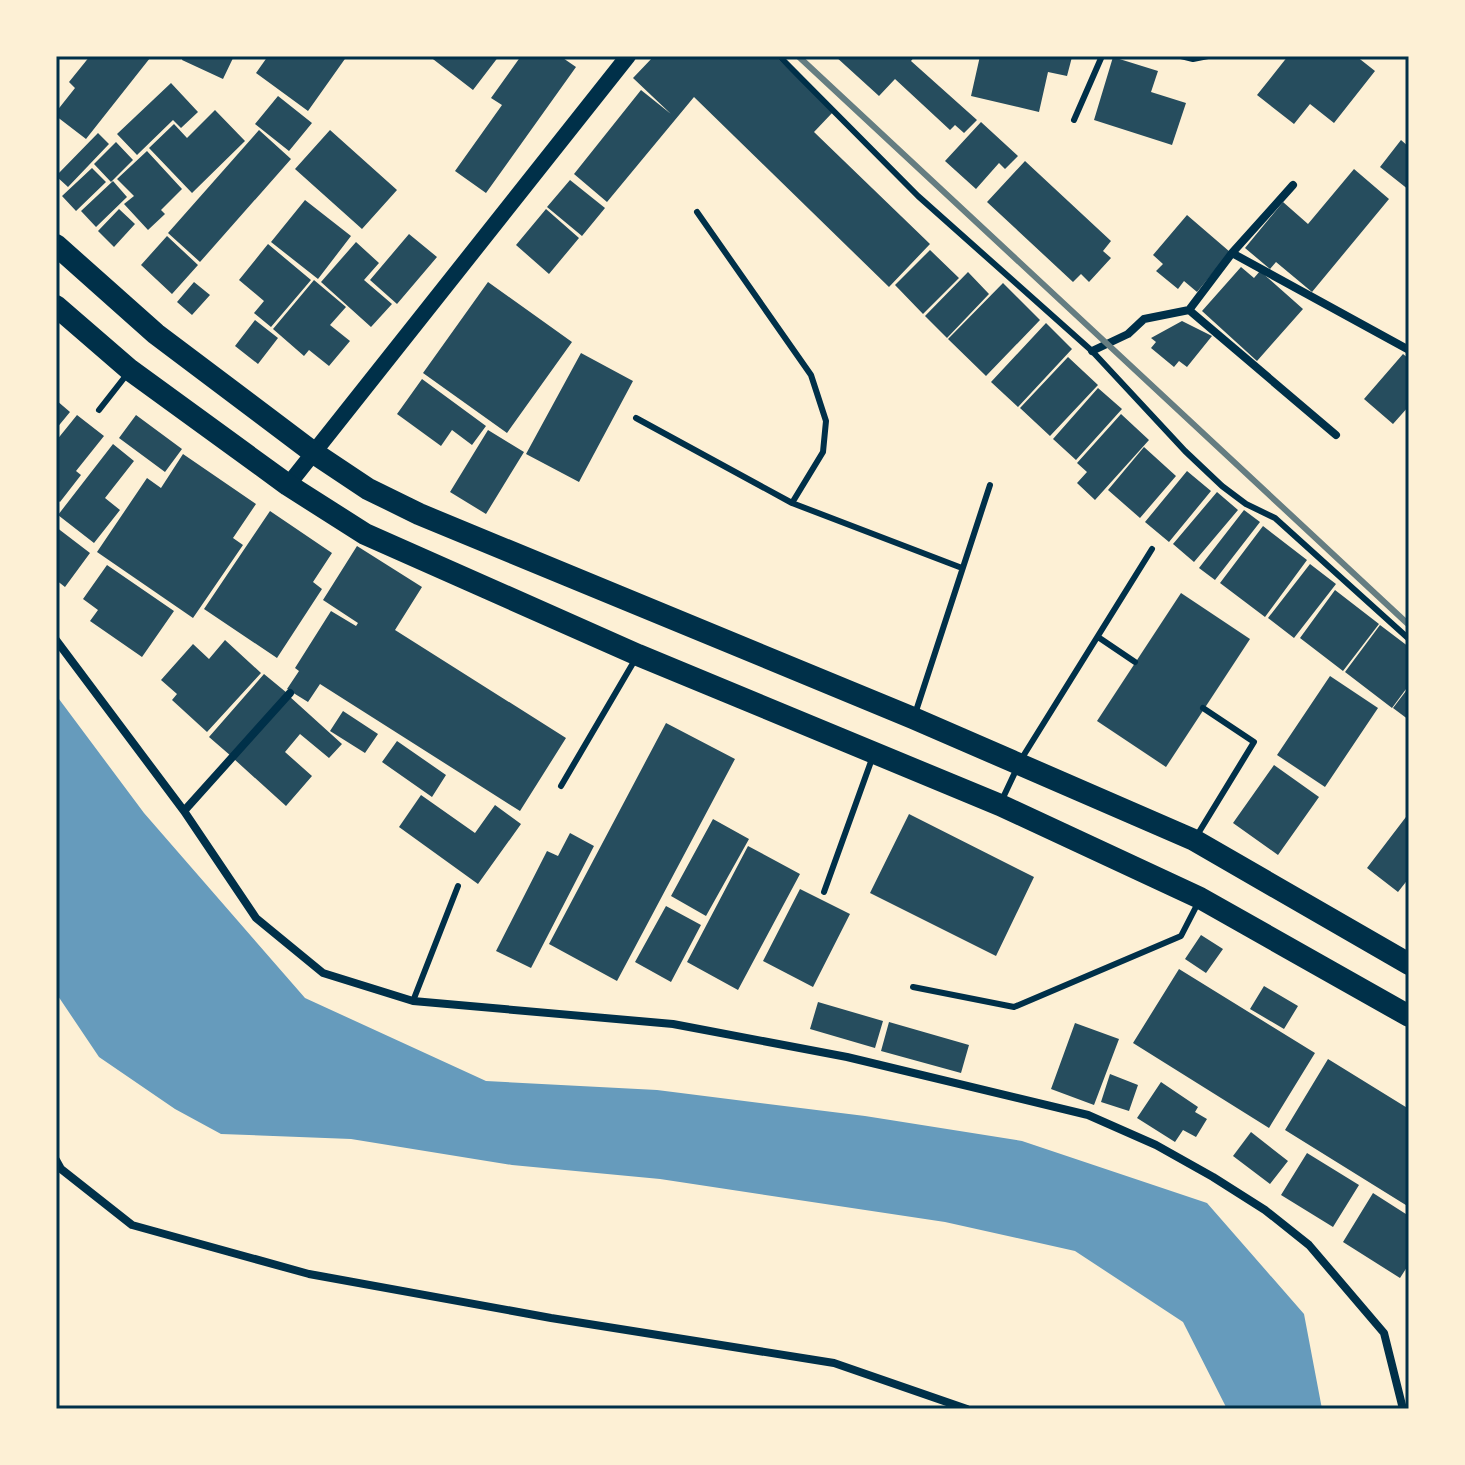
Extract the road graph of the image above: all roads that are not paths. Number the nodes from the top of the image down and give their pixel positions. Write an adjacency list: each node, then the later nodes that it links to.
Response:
1 (628, 56): 19 (main road)
2 (779, 56): 14 (lane)
3 (1102, 56): 6 (lane)
4 (1181, 56): 5 (lane)
5 (1208, 56)
6 (1074, 120)
7 (1293, 185): 10 (street)
8 (697, 212): 22 (lane)
9 (56, 245): 19 (highway)
10 (1232, 253): 12 (street); 13 (street)
11 (56, 306): 15 (highway)
12 (1189, 310): 14 (street); 18 (street)
13 (1409, 350)
14 (1092, 351): 26 (lane)
15 (130, 370): 16 (lane); 20 (highway)
16 (99, 410)
17 (636, 418): 22 (lane)
18 (1336, 435)
19 (314, 453): 20 (main road); 32 (highway)
20 (288, 485): 28 (highway)
21 (990, 485): 24 (lane)
22 (792, 503): 24 (lane)
23 (1152, 549): 25 (lane)
24 (962, 568): 32 (lane)
25 (1098, 637): 29 (lane); 34 (lane)
26 (1409, 639)
27 (56, 640): 37 (street)
28 (638, 655): 33 (highway); 35 (lane)
29 (1135, 662)
30 (290, 693): 37 (street)
31 (1203, 708): 38 (lane)
32 (913, 718): 34 (highway)
33 (875, 753): 36 (highway); 40 (lane)
34 (1019, 763): 36 (lane); 38 (highway)
35 (561, 786)
36 (1000, 805): 41 (highway)
37 (184, 811): 44 (street)
38 (1194, 840): 42 (highway)
39 (458, 886): 44 (lane)
40 (824, 892)
41 (1200, 898): 43 (lane); 45 (highway)
42 (1409, 964)
43 (913, 987)
44 (413, 1001): 48 (street)
45 (1409, 1016)
46 (56, 1160): 47 (street)
47 (967, 1409)
48 (1403, 1409)

